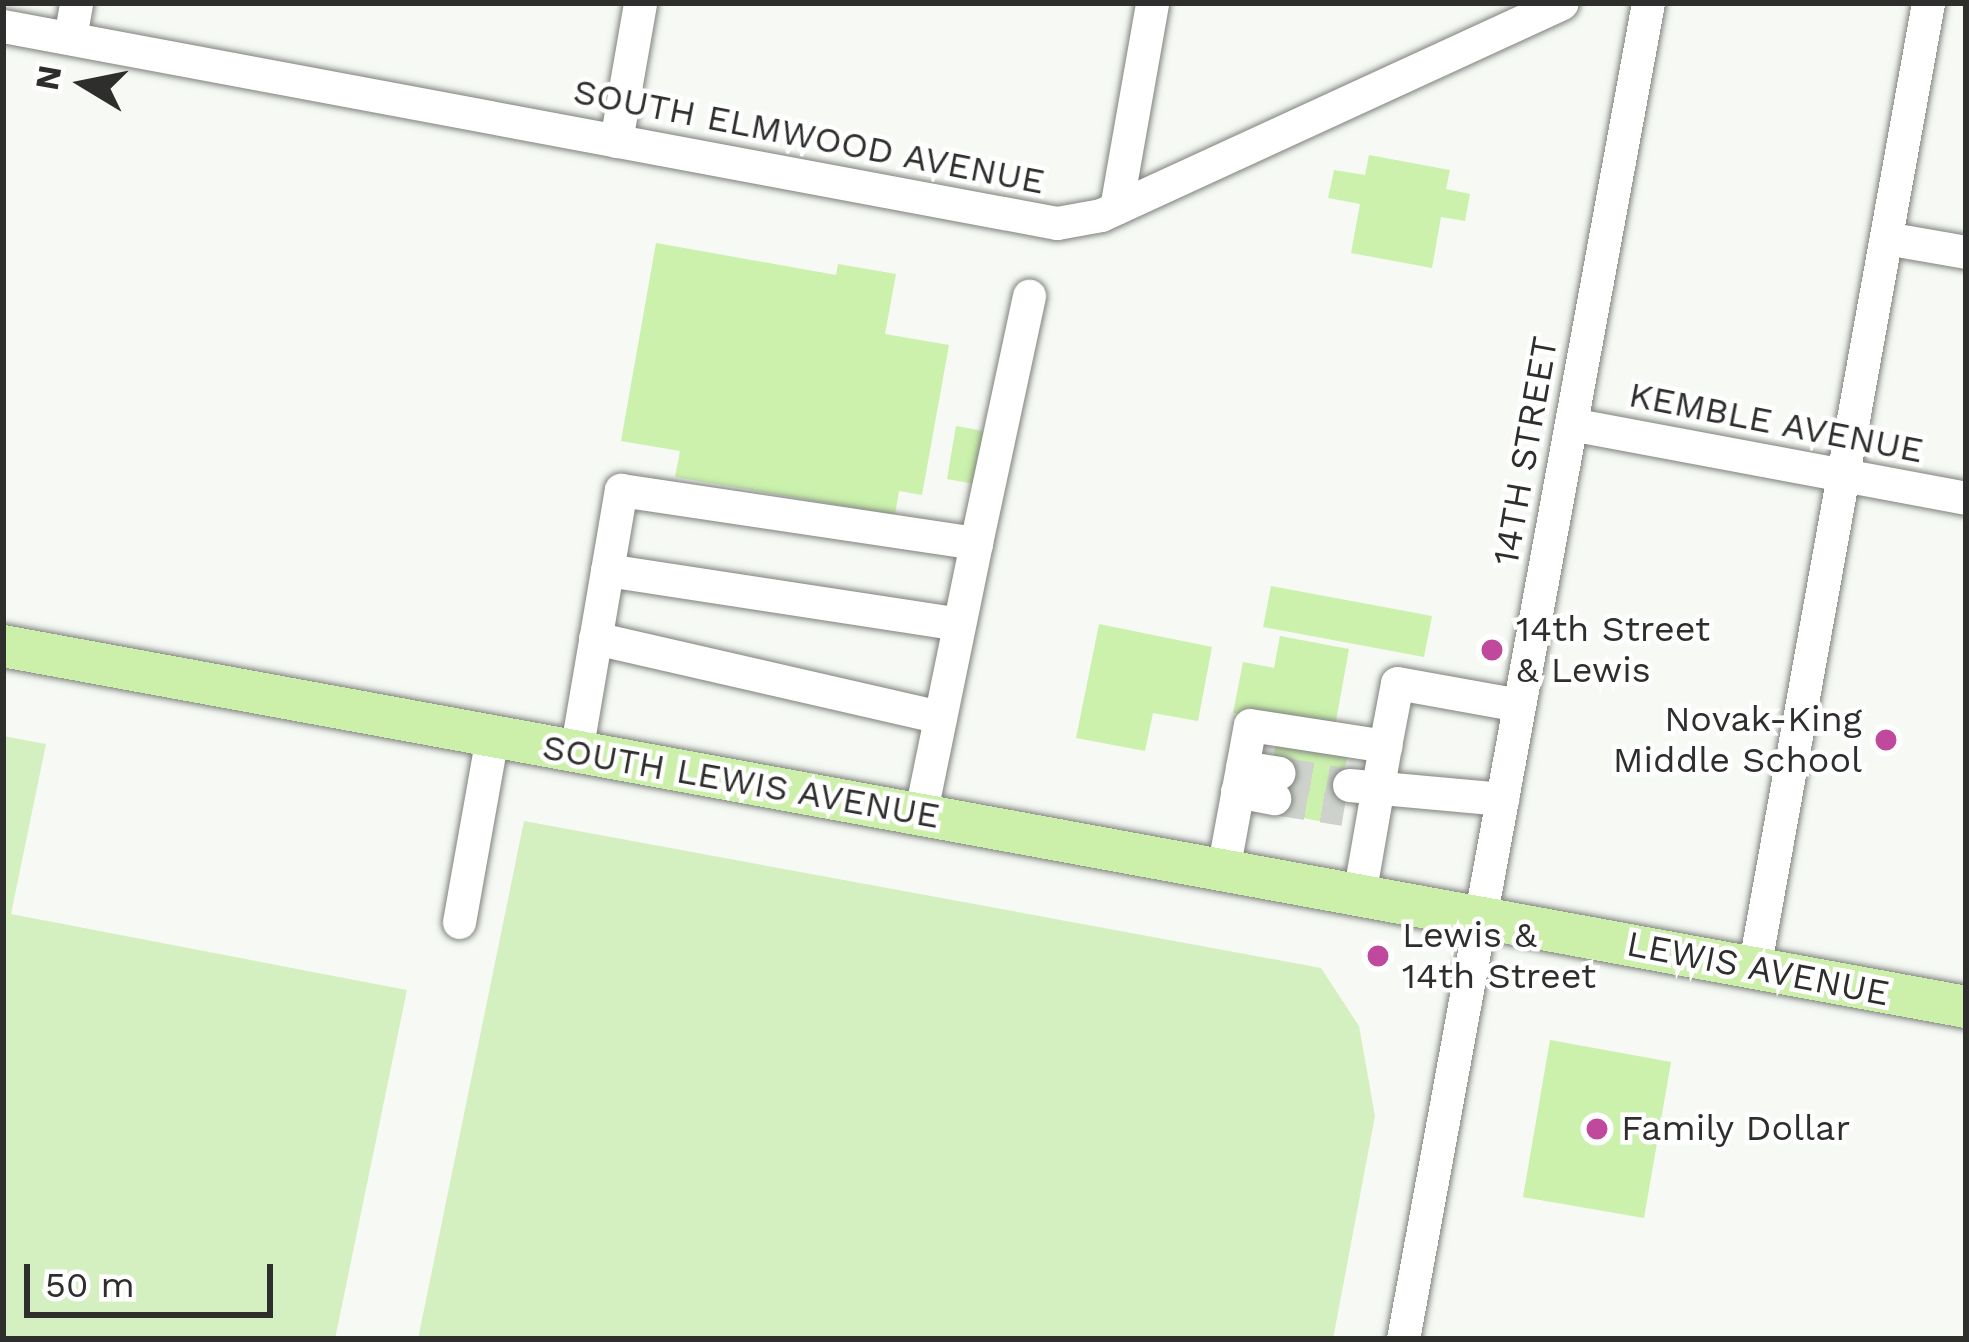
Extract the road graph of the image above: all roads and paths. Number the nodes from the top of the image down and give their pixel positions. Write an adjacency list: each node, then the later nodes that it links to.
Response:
1 (76, 3): 8 (street)
2 (640, 3): 9 (street)
3 (1152, 3): 10 (street)
4 (1562, 3): 10 (street, SOUTH ELMWOOD AVENUE)
5 (1928, 3): 11 (street)
6 (1643, 4): 14 (street, 14TH STREET)
7 (3, 26): 8 (street, SOUTH ELMWOOD AVENUE)
8 (70, 38): 9 (street, SOUTH ELMWOOD AVENUE)
9 (616, 141): 10 (street, SOUTH ELMWOOD AVENUE)
10 (1116, 208)
11 (1886, 238): 12 (street); 15 (street)
12 (1966, 252)
13 (1029, 296): 17 (street)
14 (1571, 424): 15 (street, KEMBLE AVENUE); 22 (street, 14TH STREET)
15 (1844, 475): 16 (street, KEMBLE AVENUE); 36 (street)
16 (1966, 498)
17 (976, 543): 18 (street); 19 (street)
18 (607, 570): 19 (street); 20 (street)
19 (959, 624): 23 (street)
20 (595, 638): 23 (street); 26 (street)
21 (3, 646): 24 (main road, SOUTH LEWIS AVENUE)
22 (1519, 705): 25 (street); 30 (street, 14TH STREET)
23 (940, 718): 31 (street)
24 (492, 736): 26 (main road, SOUTH LEWIS AVENUE); 35 (street)
25 (1385, 746): 27 (street); 29 (street)
26 (576, 752): 31 (main road, SOUTH LEWIS AVENUE)
27 (1239, 779): 28 (street); 32 (street)
28 (1276, 785)
29 (1361, 799): 30 (street); 33 (street)
30 (1502, 800): 34 (street, 14TH STREET)
31 (920, 814): 32 (main road, SOUTH LEWIS AVENUE)
32 (1223, 870): 33 (main road, SOUTH LEWIS AVENUE)
33 (1360, 895): 34 (main road, SOUTH LEWIS AVENUE)
34 (1480, 916): 36 (main road, LEWIS AVENUE); 38 (street, 14TH STREET)
35 (459, 922)
36 (1754, 969): 37 (main road, LEWIS AVENUE)
37 (1966, 1007)
38 (1403, 1339)

